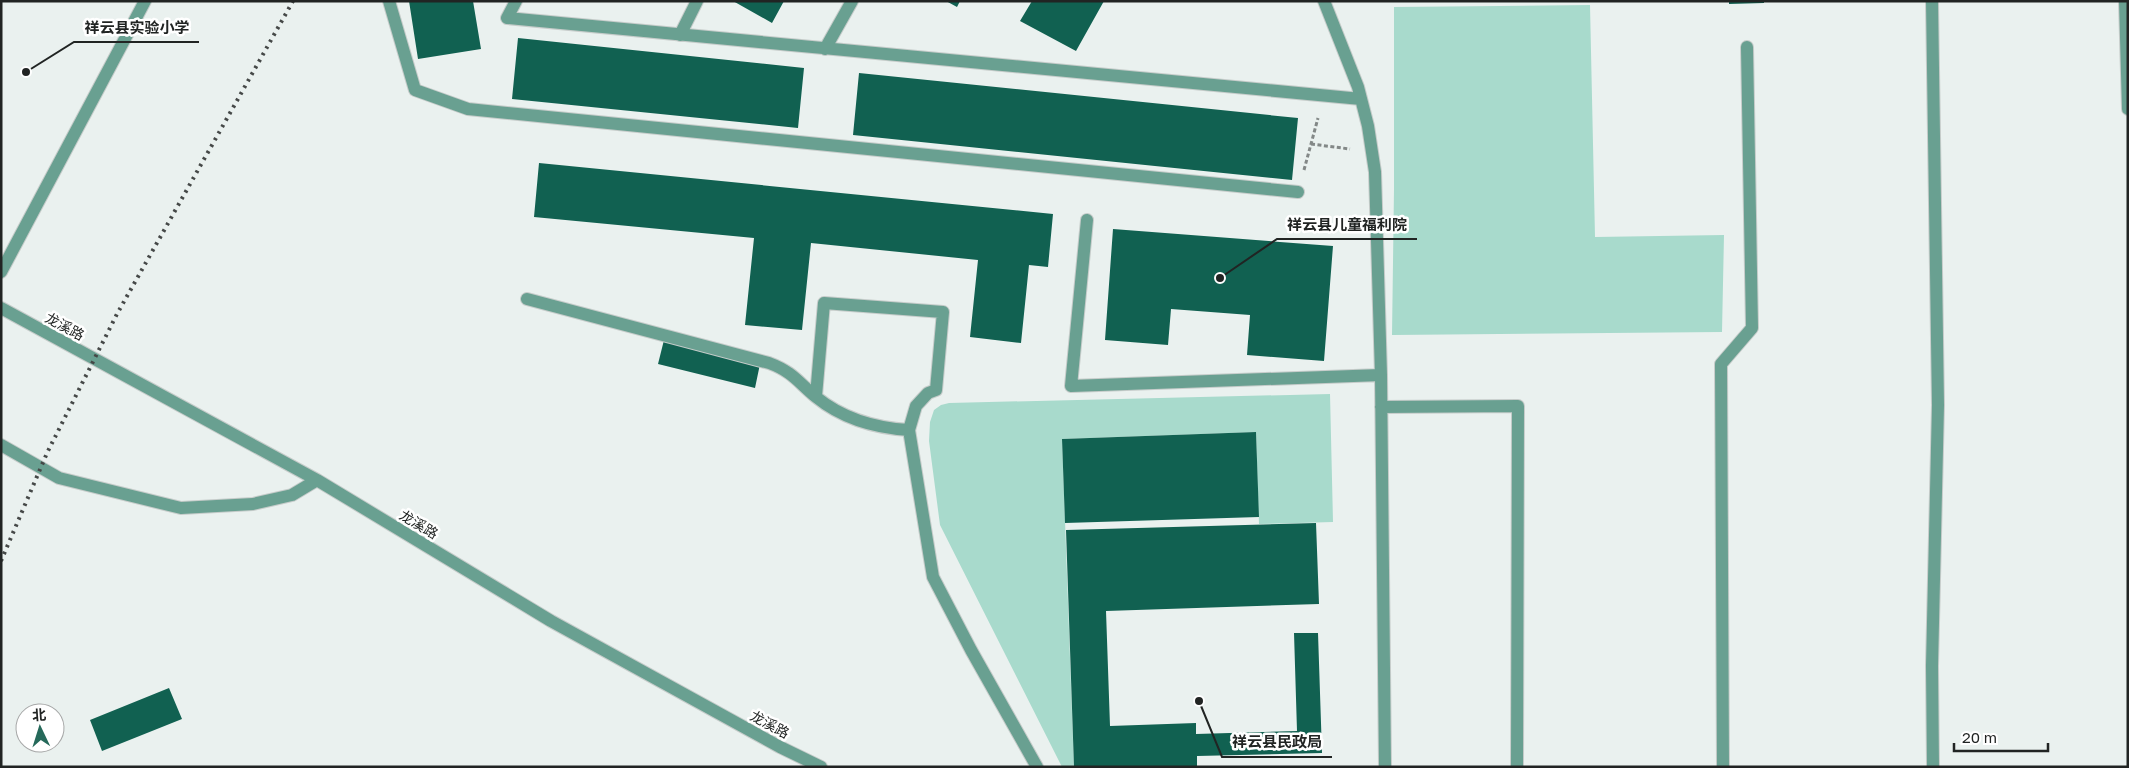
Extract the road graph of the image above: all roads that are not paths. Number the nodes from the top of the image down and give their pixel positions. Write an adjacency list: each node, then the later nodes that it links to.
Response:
1 (145, 1): 16 (street)
2 (389, 1): 14 (street)
3 (516, 1): 9 (street)
4 (697, 1): 9 (street)
5 (852, 1): 11 (street)
6 (1324, 1): 12 (street)
7 (1932, 1): 30 (street)
8 (2126, 1): 13 (street)
9 (680, 35): 11 (street)
10 (1747, 47): 29 (street)
11 (825, 49): 12 (street)
12 (1361, 99): 19 (street)
13 (2128, 109)
14 (1298, 192)
15 (1087, 220): 19 (street)
16 (1, 272)
17 (527, 299): 20 (street)
18 (1, 308): 24 (street, 龙溪路)
19 (1381, 375): 21 (street)
20 (816, 396): 22 (street); 22 (street)
21 (1381, 407): 27 (street); 28 (street)
22 (909, 430): 26 (street)
23 (1, 445): 24 (street)
24 (317, 480): 25 (street, 龙溪路)
25 (821, 767)
26 (1037, 767)
27 (1384, 767)
28 (1517, 767)
29 (1723, 767)
30 (1933, 767)

